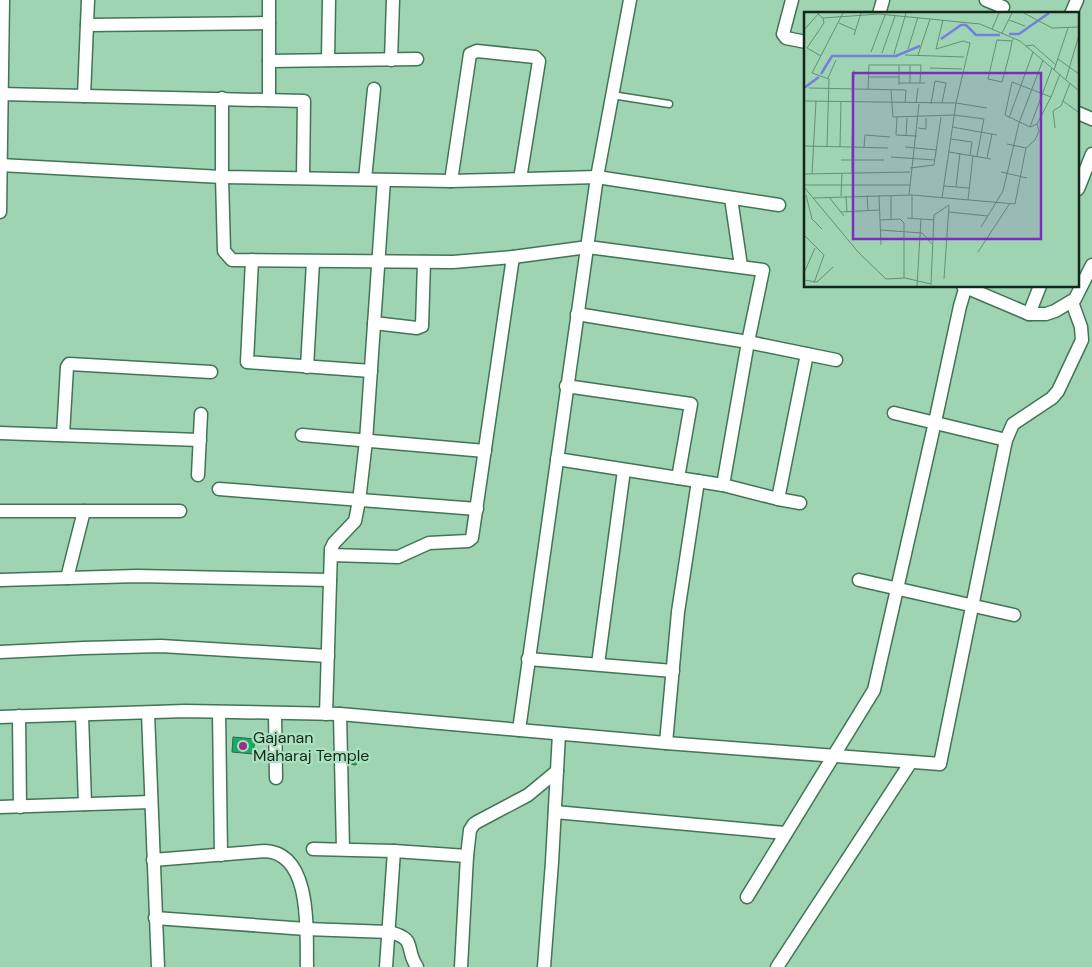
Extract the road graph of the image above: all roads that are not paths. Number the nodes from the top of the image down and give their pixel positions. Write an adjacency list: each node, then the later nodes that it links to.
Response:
1 (3, 0): 20 (street)
2 (88, 0): 13 (street)
3 (269, 0): 12 (street)
4 (329, 0): 16 (street)
5 (393, 0): 17 (street)
6 (630, 0): 21 (street)
7 (792, 0): 14 (street)
8 (986, 0): 10 (street)
9 (1076, 0): 11 (street)
10 (1003, 7)
11 (1072, 12)
12 (268, 23): 13 (street); 18 (street)
13 (87, 25): 22 (street)
14 (804, 42)
15 (417, 59): 17 (street)
16 (328, 60): 17 (street); 18 (street)
17 (391, 60)
18 (268, 61): 24 (street)
19 (374, 89): 33 (street)
20 (1, 94): 22 (street); 29 (street)
21 (612, 95): 25 (lane); 31 (street)
22 (84, 96): 23 (street)
23 (222, 98): 24 (street); 30 (street)
24 (268, 100): 32 (street)
25 (669, 104)
26 (1080, 115): 27 (street)
27 (1092, 119)
28 (1092, 154): 37 (street)
29 (1, 165): 30 (street); 40 (street)
30 (222, 177): 32 (street); 43 (street)
31 (597, 177): 34 (street); 38 (street); 41 (street)
32 (303, 178): 33 (street)
33 (365, 179): 35 (street)
34 (520, 179): 36 (street); 36 (street)
35 (384, 180): 36 (street); 44 (street)
36 (451, 181)
37 (1080, 184)
38 (732, 198): 39 (street); 48 (street)
39 (779, 206)
40 (0, 212)
41 (588, 248): 42 (street); 48 (street); 53 (street)
42 (513, 257): 46 (street); 72 (street)
43 (252, 260): 45 (street); 59 (street)
44 (379, 261): 45 (street); 46 (street); 55 (street)
45 (313, 262): 59 (street)
46 (424, 262): 55 (street)
47 (1092, 265): 52 (street)
48 (741, 266): 56 (street)
49 (965, 288): 65 (street)
50 (967, 288): 54 (street)
51 (1039, 288): 54 (street)
52 (1072, 302): 54 (street); 70 (street)
53 (578, 314): 56 (street); 62 (street)
54 (1029, 314)
55 (374, 323): 60 (street)
56 (748, 342): 57 (street); 78 (street)
57 (807, 354): 58 (street); 80 (street)
58 (836, 360)
59 (307, 367): 60 (street)
60 (371, 371): 71 (street)
61 (211, 372): 67 (street)
62 (566, 386): 73 (street); 76 (street)
63 (894, 413): 65 (street)
64 (201, 414): 69 (street)
65 (935, 422): 70 (street); 92 (street)
66 (0, 433): 67 (street)
67 (63, 435): 69 (street)
68 (302, 435): 71 (street)
69 (200, 440): 75 (street)
70 (1006, 440): 93 (street)
71 (366, 441): 72 (street); 81 (street)
72 (485, 451): 83 (street)
73 (557, 460): 74 (street); 97 (street)
74 (624, 470): 76 (street); 98 (street)
75 (198, 475)
76 (678, 478): 77 (street)
77 (698, 481): 78 (street); 99 (street)
78 (723, 485): 80 (street)
79 (218, 489): 81 (street)
80 (778, 499): 82 (street)
81 (359, 501): 83 (street); 87 (street)
82 (800, 503)
83 (477, 509): 87 (street)
84 (0, 511): 85 (street)
85 (84, 511): 86 (street); 88 (street)
86 (180, 511)
87 (331, 556): 90 (street)
88 (67, 578): 89 (street); 90 (street)
89 (0, 580)
90 (330, 580): 96 (street)
91 (859, 580): 92 (street)
92 (898, 588): 93 (street); 111 (street)
93 (971, 605): 94 (street); 112 (street)
94 (1014, 614)
95 (0, 652): 96 (street)
96 (328, 656): 103 (street)
97 (528, 659): 98 (street); 108 (street)
98 (598, 664): 99 (street)
99 (673, 671): 110 (street)
100 (219, 712): 101 (street); 102 (street); 124 (street)
101 (148, 713): 105 (street); 115 (street)
102 (274, 714): 103 (street); 114 (street)
103 (326, 714): 104 (street)
104 (340, 714): 108 (street); 122 (street)
105 (82, 715): 106 (street); 116 (street)
106 (19, 716): 107 (street); 118 (street)
107 (0, 717)
108 (519, 730): 109 (street)
109 (559, 734): 110 (street); 113 (street)
110 (666, 743): 111 (street)
111 (833, 756): 112 (street); 120 (street)
112 (911, 762): 137 (street)
113 (557, 771): 119 (street); 125 (street)
114 (276, 778)
115 (151, 802): 116 (street); 126 (street)
116 (84, 804): 118 (street)
117 (0, 807): 118 (street)
118 (20, 807)
119 (555, 812): 120 (street); 136 (street)
120 (785, 833): 127 (street)
121 (312, 849): 122 (street)
122 (343, 849): 123 (street)
123 (394, 851): 125 (street); 130 (street)
124 (221, 855): 126 (street); 129 (street)
125 (467, 856): 135 (street)
126 (153, 860): 128 (street)
127 (747, 897)
128 (155, 918): 129 (street); 131 (street)
129 (306, 929): 130 (street); 132 (street)
130 (389, 932): 133 (street); 134 (street)
131 (158, 967)
132 (307, 967)
133 (386, 967)
134 (417, 967)
135 (460, 967)
136 (544, 967)
137 (777, 967)

